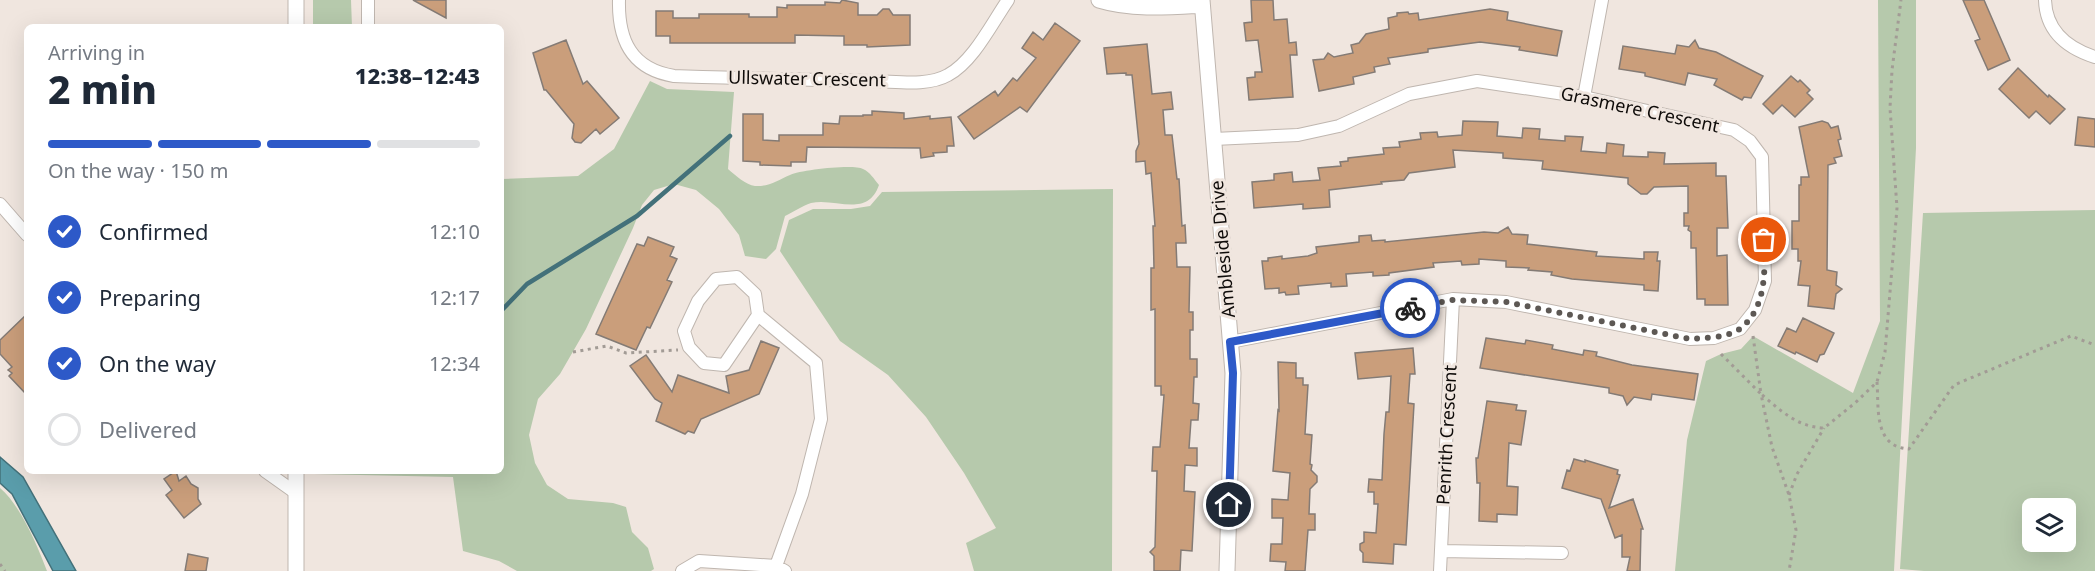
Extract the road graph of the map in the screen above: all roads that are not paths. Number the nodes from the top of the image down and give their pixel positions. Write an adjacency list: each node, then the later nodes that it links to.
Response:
1 (296, 0): 9 (street)
2 (368, 0): 10 (street)
3 (619, 0): 4 (street, Ullswater Crescent)
4 (1008, 0)
5 (1099, 0): 8 (street)
6 (1602, 0): 12 (street)
7 (2045, 0): 11 (street)
8 (1202, 3): 13 (street, Ambleside Drive)
9 (296, 24)
10 (368, 24)
11 (2095, 57)
12 (1584, 97): 13 (street, Grasmere Crescent); 16 (street, Grasmere Crescent)
13 (1214, 139): 18 (street, Ambleside Drive)
14 (0, 204): 15 (street)
15 (24, 232)
16 (1453, 300): 18 (street, Grasmere Crescent); 22 (street, Penrith Crescent)
17 (759, 315): 17 (street); 24 (street)
18 (1230, 342): 27 (street, Ambleside Drive)
19 (269, 474): 21 (street)
20 (296, 474): 21 (street)
21 (296, 493): 25 (street)
22 (1441, 551): 23 (street); 28 (street, Penrith Crescent)
23 (1562, 553)
24 (780, 569): 26 (street)
25 (296, 571)
26 (682, 571)
27 (1227, 571)
28 (1440, 571)

